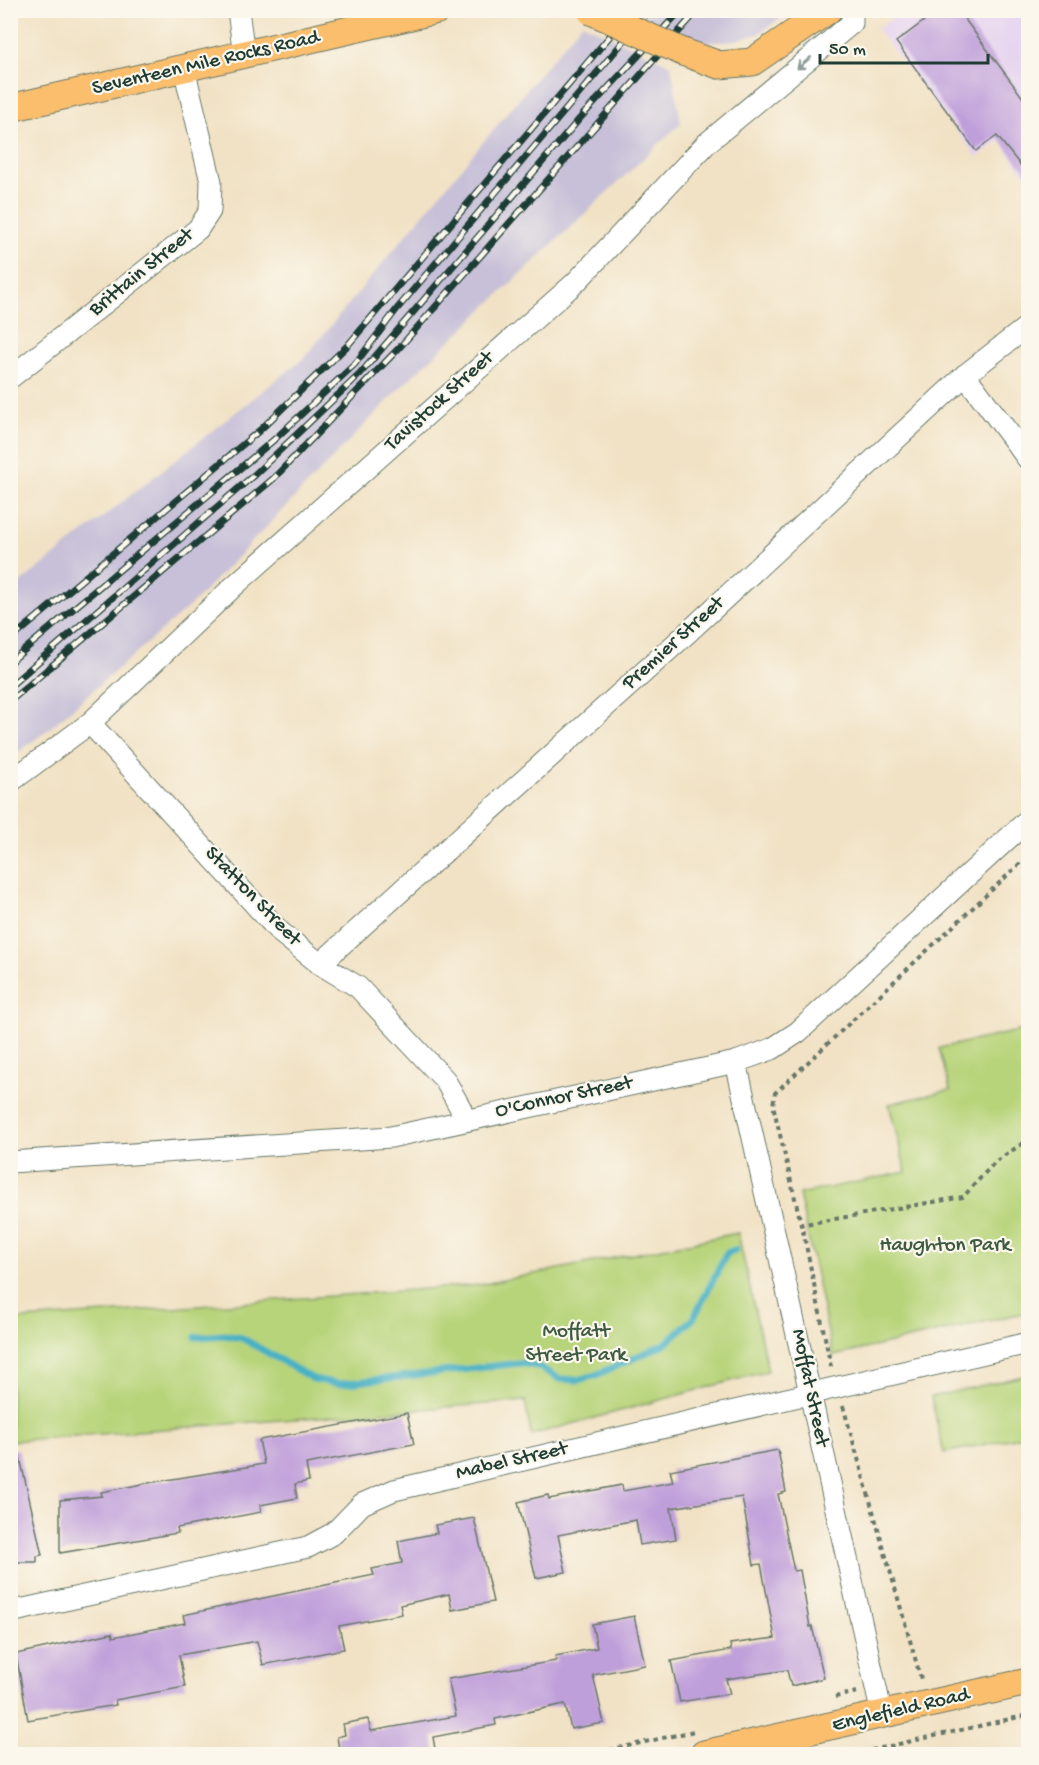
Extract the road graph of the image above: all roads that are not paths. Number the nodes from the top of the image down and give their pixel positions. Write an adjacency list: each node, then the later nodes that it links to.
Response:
1 (238, 10): 6 (street)
2 (437, 10): 6 (main road, Seventeen Mile Rocks Road)
3 (828, 10): 5 (main road, bridge)
4 (852, 10): 13 (street, Tavistock Street, one-way to 13)
5 (590, 11)
6 (243, 55): 7 (main road, Seventeen Mile Rocks Road)
7 (184, 68): 8 (main road, Seventeen Mile Rocks Road); 11 (street, Brittain Street)
8 (10, 108)
9 (1029, 326): 10 (street, Premier Street)
10 (965, 375): 12 (street); 16 (street, Premier Street)
11 (10, 378)
12 (1029, 459)
13 (90, 723): 14 (street, Tavistock Street); 16 (street, Statton Street)
14 (10, 782)
15 (1029, 820): 17 (street, O'Connor Street)
16 (320, 964): 18 (street, Statton Street)
17 (736, 1062): 18 (street, O'Connor Street); 21 (street, Moffat Street)
18 (463, 1119): 19 (street, O'Connor Street)
19 (10, 1162)
20 (1029, 1342): 21 (street, Mabel Street)
21 (809, 1392): 22 (street, Mabel Street); 24 (street, Moffat Street)
22 (10, 1612)
23 (1029, 1682): 24 (main road, Englefield Road)
24 (882, 1715): 25 (main road, Englefield Road)
25 (704, 1755)

